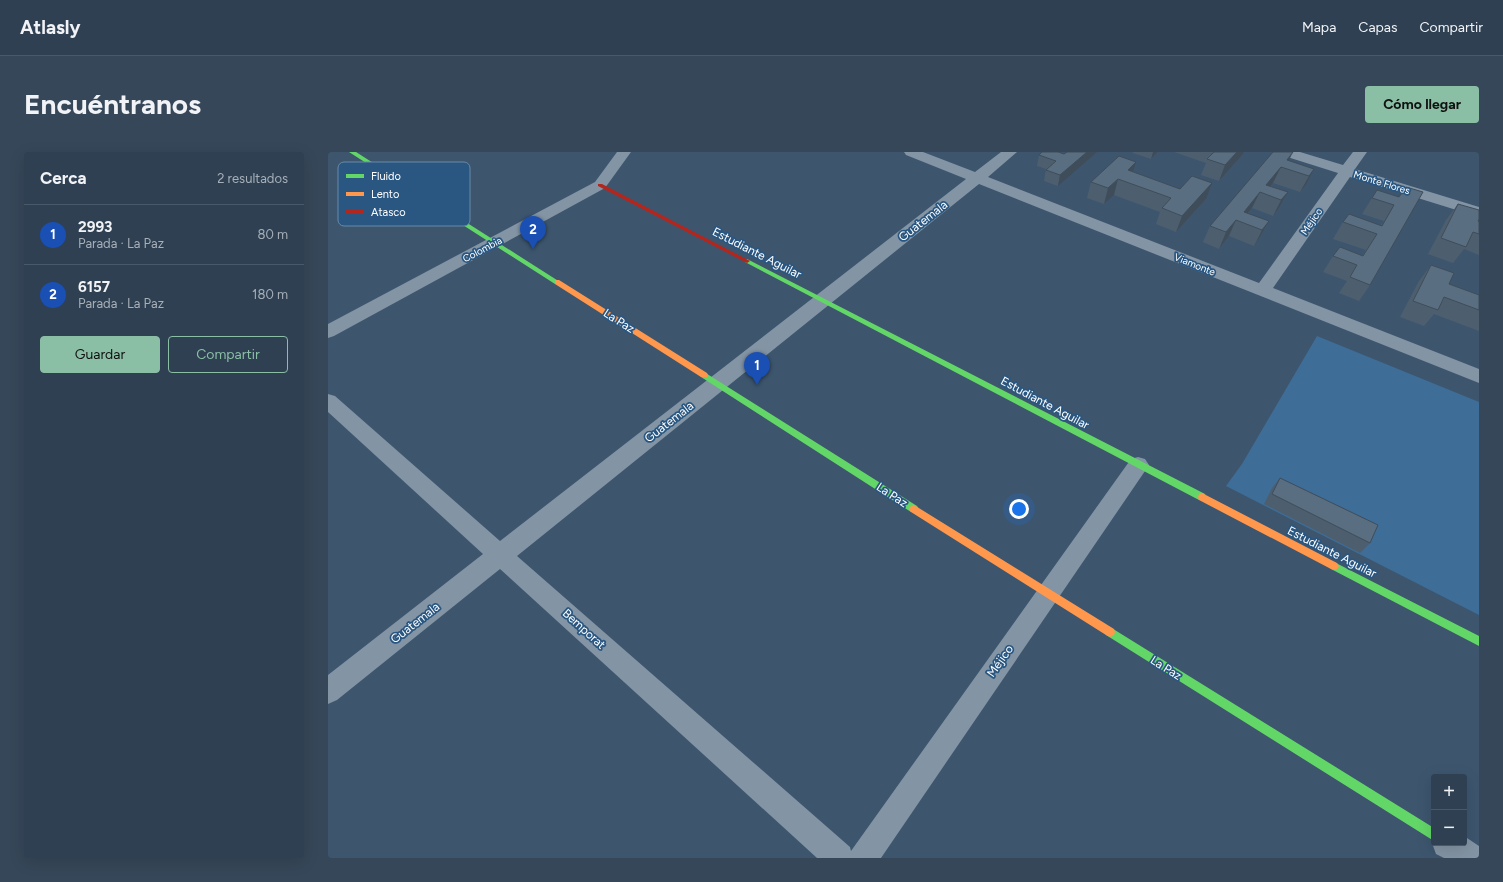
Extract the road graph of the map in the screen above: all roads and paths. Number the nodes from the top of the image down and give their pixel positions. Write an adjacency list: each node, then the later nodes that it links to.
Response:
1 (352, 152): 7 (street, La Paz)
2 (624, 152): 10 (street, Colombia)
3 (911, 152): 9 (street, Viamonte)
4 (1010, 152): 9 (street, Guatemala)
5 (1286, 152): 8 (street, Monte Flores)
6 (1360, 152): 8 (street, Méjico)
7 (368, 162)
8 (1346, 171): 11 (street, Monte Flores); 14 (street, Méjico)
9 (977, 178): 14 (street, Viamonte); 15 (street, Guatemala)
10 (600, 185): 13 (street, Colombia); 15 (street, Estudiante Aguilar)
11 (1479, 212)
12 (469, 226): 13 (street, La Paz)
13 (494, 242): 16 (street, Colombia); 18 (street, La Paz)
14 (1262, 291): 17 (street, Viamonte)
15 (822, 300): 18 (street, Guatemala); 20 (street, Estudiante Aguilar)
16 (328, 332)
17 (1479, 376)
18 (718, 383): 21 (street, Guatemala); 22 (street, La Paz)
19 (328, 401): 21 (street, Bemporat)
20 (1138, 464): 22 (street, Méjico); 23 (street, Estudiante Aguilar)
21 (501, 555): 24 (street, Guatemala); 27 (street, Bemporat)
22 (1047, 594): 25 (street, La Paz); 28 (street, Méjico)
23 (1479, 641)
24 (328, 691)
25 (1431, 833)
26 (1452, 846): 29 (street)
27 (839, 858)
28 (863, 858)
29 (1471, 858)

